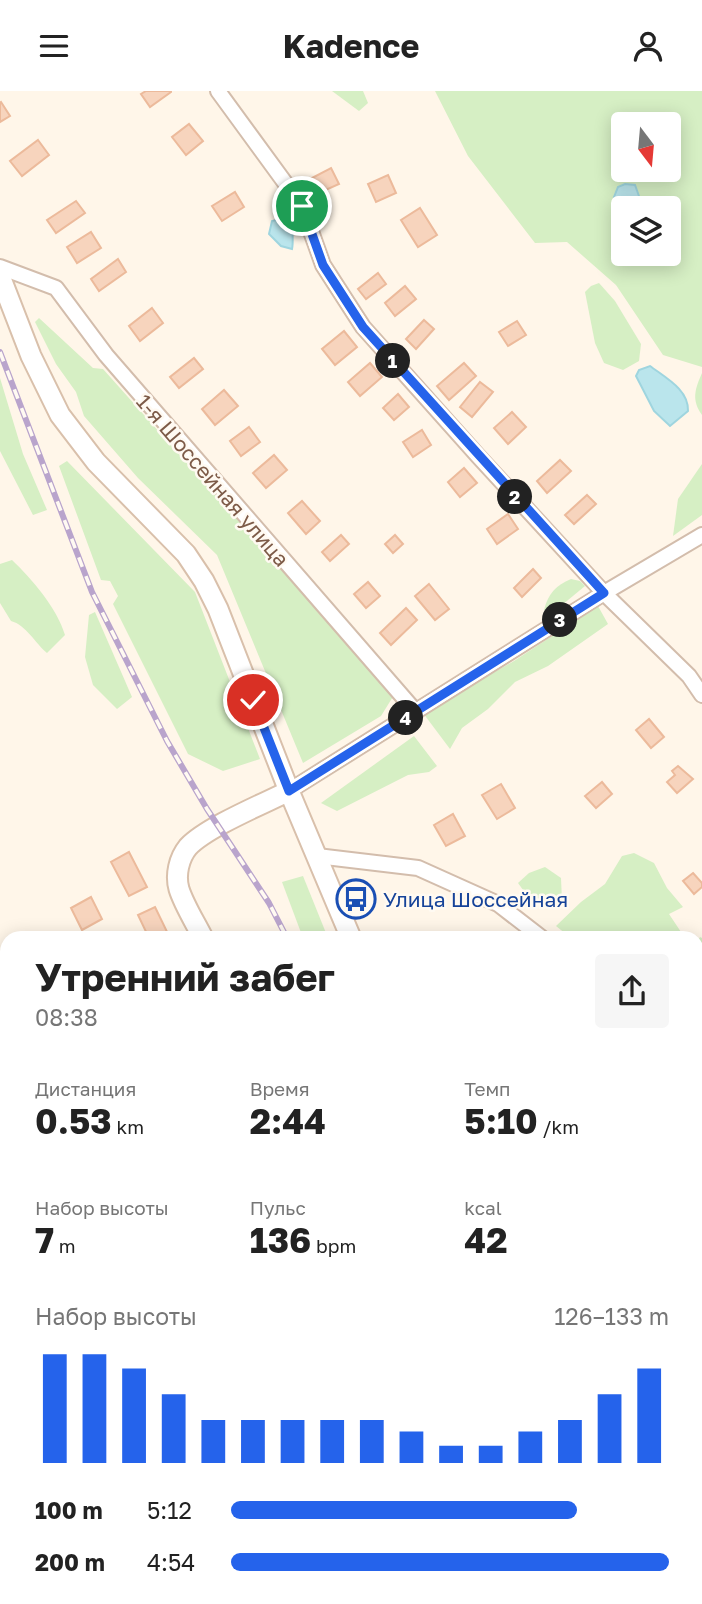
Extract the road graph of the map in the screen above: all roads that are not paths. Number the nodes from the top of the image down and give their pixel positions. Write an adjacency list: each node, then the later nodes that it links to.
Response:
1 (218, 91): 5 (street)
2 (0, 267): 7 (street, 1-я Шоссейная улица)
3 (0, 276): 8 (main road)
4 (702, 535): 5 (street)
5 (604, 593): 6 (street); 7 (street)
6 (702, 695)
7 (415, 712): 8 (street)
8 (289, 791): 9 (main road); 10 (main road)
9 (317, 856): 11 (main road); 12 (street)
10 (200, 931)
11 (348, 931)
12 (533, 931)

